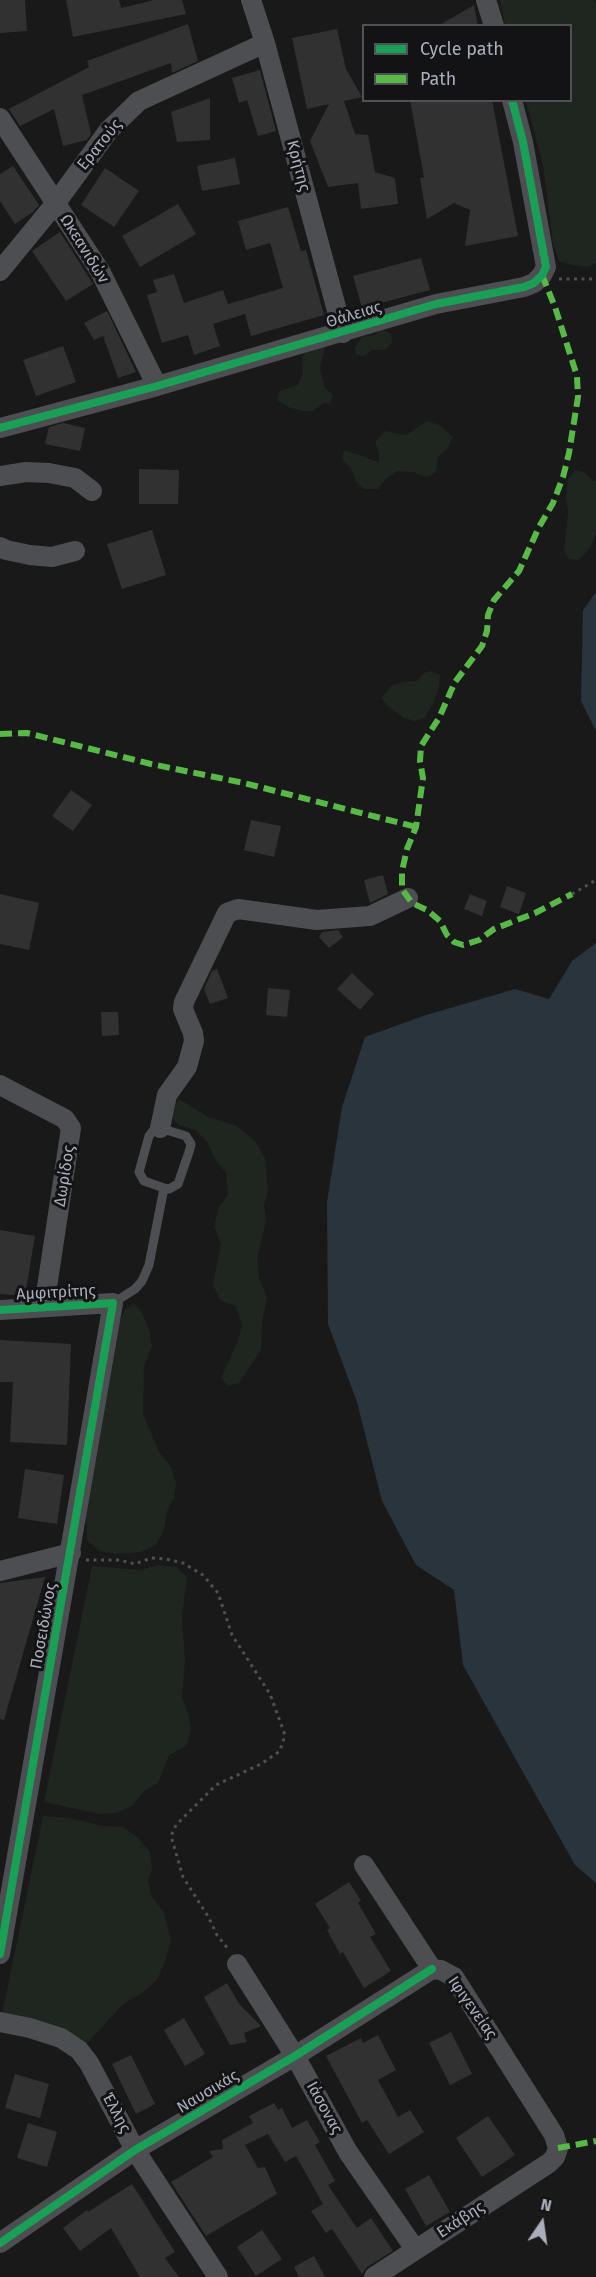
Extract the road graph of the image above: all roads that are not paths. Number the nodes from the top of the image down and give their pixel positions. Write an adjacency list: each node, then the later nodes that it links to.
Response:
1 (251, 0): 4 (street, Κρήτης)
2 (486, 0): 3 (street)
3 (493, 24)
4 (265, 43): 7 (street, Ερατούς); 9 (street, Κρήτης)
5 (513, 102): 9 (street, Θάλειας)
6 (0, 118): 7 (street, Ωκεανιδών)
7 (55, 204): 8 (street, Ερατούς); 10 (street, Ωκεανιδών)
8 (0, 272)
9 (343, 333): 10 (street, Θάλειας)
10 (157, 386): 11 (street, Θάλειας)
11 (0, 428)
12 (0, 476): 13 (street)
13 (92, 491)
14 (0, 547): 15 (street)
15 (75, 551)
16 (408, 898): 18 (street)
17 (0, 1085): 21 (street, Δωρίδος)
18 (160, 1128): 19 (lane); 19 (lane)
19 (164, 1188): 20 (lane)
20 (113, 1303): 21 (street, Αμφιτρίτης); 23 (street, Ποσειδώνος)
21 (44, 1307): 22 (street, Αμφιτρίτης)
22 (0, 1310)
23 (71, 1553): 24 (street); 26 (street, Ποσειδώνος)
24 (0, 1571)
25 (364, 1866): 28 (street, Ιφιγενείας)
26 (0, 1954)
27 (237, 1964): 30 (street, Ιάσονας)
28 (432, 1969): 30 (street, Ναυσικάς); 32 (street, Ιφιγενείας)
29 (0, 2022): 31 (street, Έλλης)
30 (296, 2056): 31 (street, Ναυσικάς); 34 (street, Ιάσονας)
31 (135, 2150): 33 (street, Ναυσικάς); 35 (street, Έλλης)
32 (549, 2163): 34 (street, Εκάβης)
33 (0, 2243)
34 (415, 2249): 36 (street, Εκάβης)
35 (218, 2277)
36 (374, 2277)

